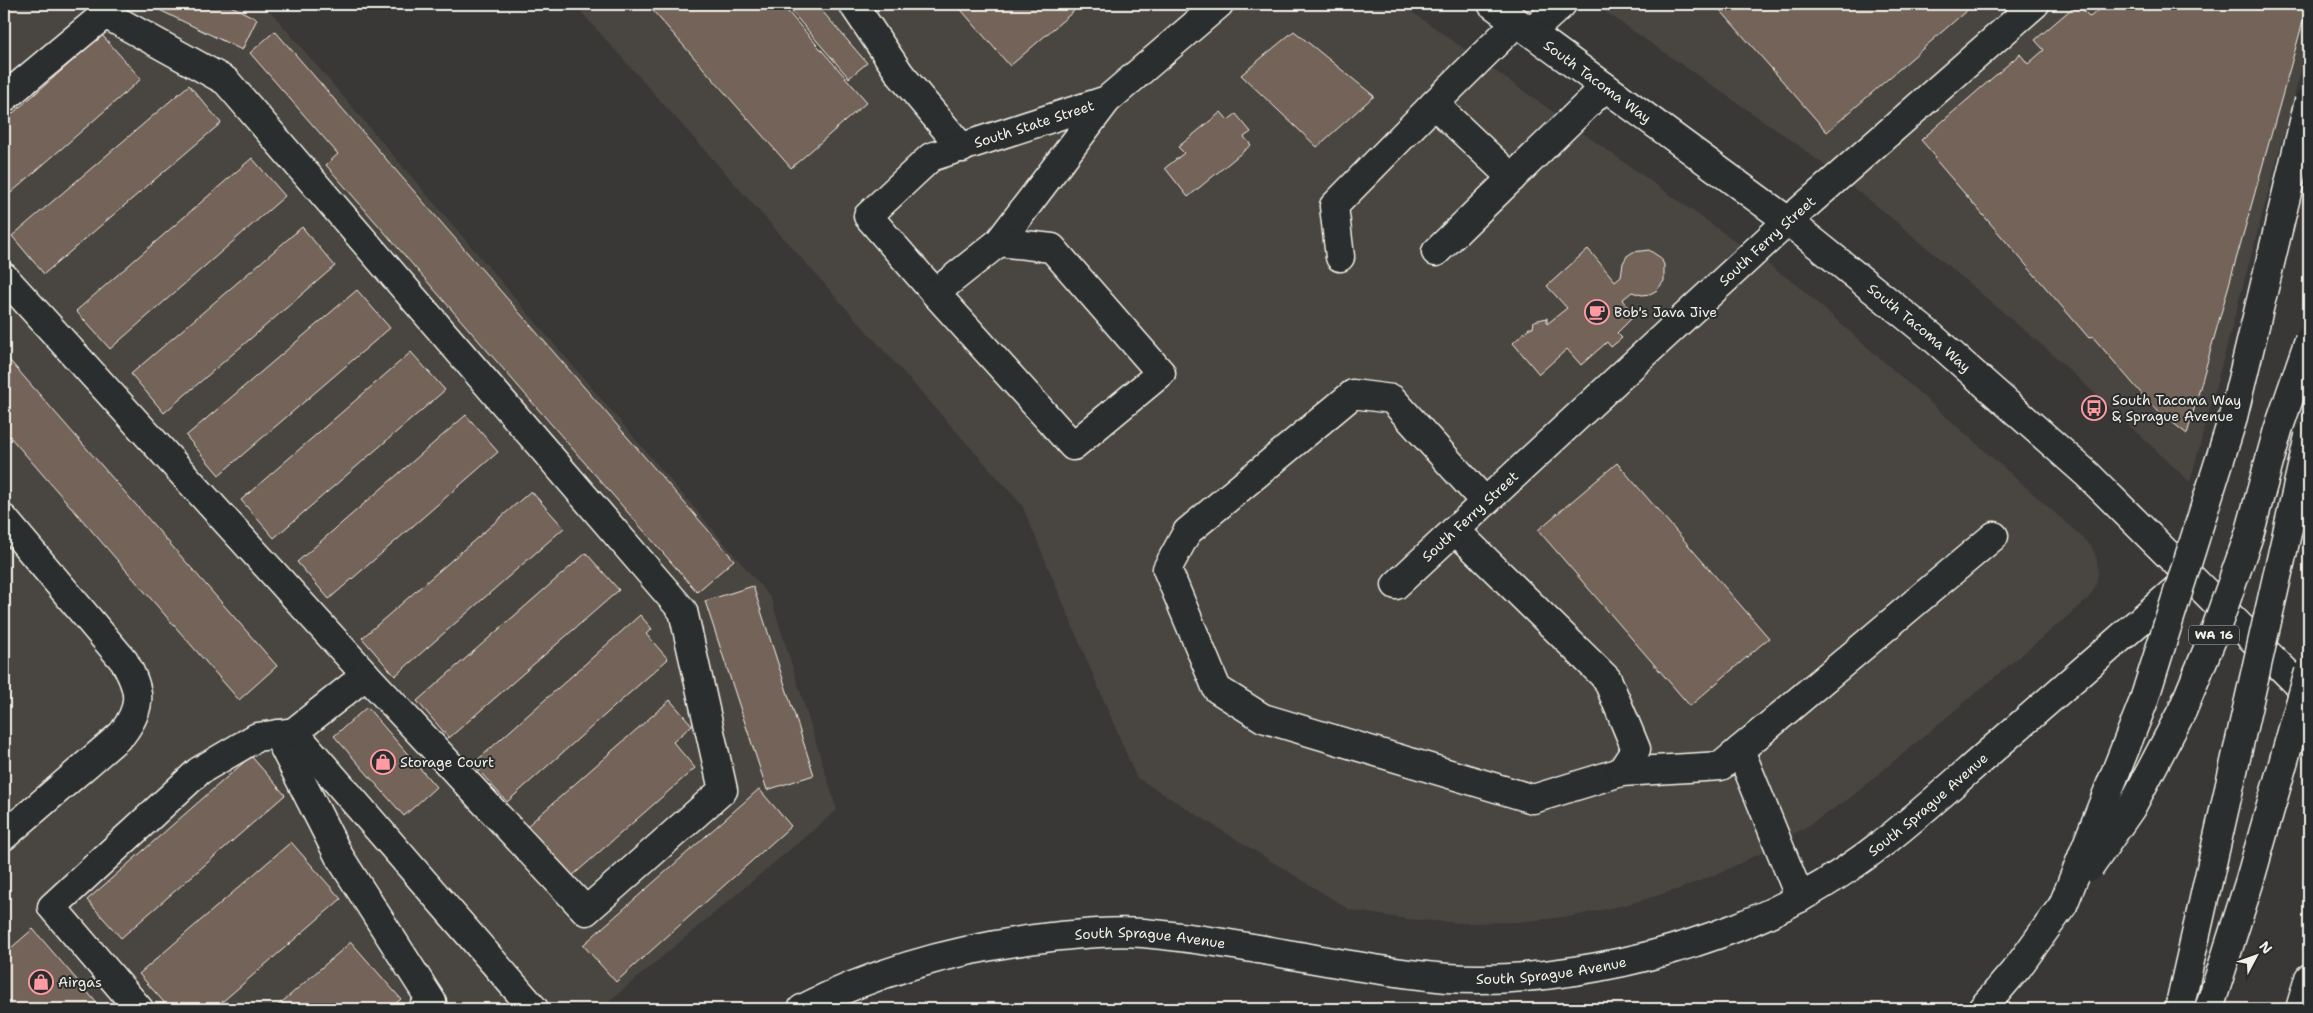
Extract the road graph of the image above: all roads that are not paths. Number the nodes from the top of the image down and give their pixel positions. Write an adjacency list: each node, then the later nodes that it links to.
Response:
1 (853, 4): 12 (main road)
2 (1219, 4): 9 (main road, South State Street)
3 (1492, 4): 6 (main road, South Tacoma Way)
4 (1562, 4): 6 (main road)
5 (2035, 4): 14 (main road, South Ferry Street)
6 (1524, 27): 7 (main road, South Tacoma Way); 11 (main road)
7 (1605, 87): 13 (main road); 14 (main road, South Tacoma Way)
8 (4, 98): 29 (main road)
9 (1107, 100): 12 (main road, South State Street); 15 (main road, South State Street)
10 (2309, 101): 36 (main road, bridge)
11 (1434, 104): 13 (main road); 17 (main road)
12 (962, 148): 19 (main road, South State Street)
13 (1512, 178): 16 (main road)
14 (1788, 221): 22 (main road, South Ferry Street); 26 (main road, South Tacoma Way)
15 (999, 242): 19 (main road, South State Street); 19 (main road)
16 (1436, 252)
17 (1340, 257)
18 (4, 277): 29 (main road)
19 (935, 293)
20 (2309, 340): 36 (main road, WA 16, bridge)
21 (2309, 436): 43 (main road, bridge)
22 (1485, 502): 24 (main road, South Ferry Street); 33 (main road)
23 (4, 519): 34 (main road)
24 (1455, 530): 27 (main road, South Ferry Street); 33 (main road)
25 (1994, 536): 32 (main road)
26 (2189, 578): 30 (main road, South Tacoma Way); 35 (main road, South Sprague Avenue)
27 (1396, 585)
28 (2309, 672): 44 (main road, bridge)
29 (366, 675): 31 (main road)
30 (2309, 695)
31 (286, 733): 38 (main road); 39 (main road); 40 (main road)
32 (1740, 750): 33 (main road); 35 (main road)
33 (1621, 772)
34 (4, 836)
35 (1800, 898): 41 (main road, South Sprague Avenue)
36 (2064, 905): 42 (main road, WA 16)
37 (2309, 978): 45 (main road)
38 (139, 1009)
39 (423, 1009)
40 (534, 1009)
41 (802, 1009)
42 (1982, 1009)
43 (2179, 1009)
44 (2209, 1009)
45 (2300, 1009)

